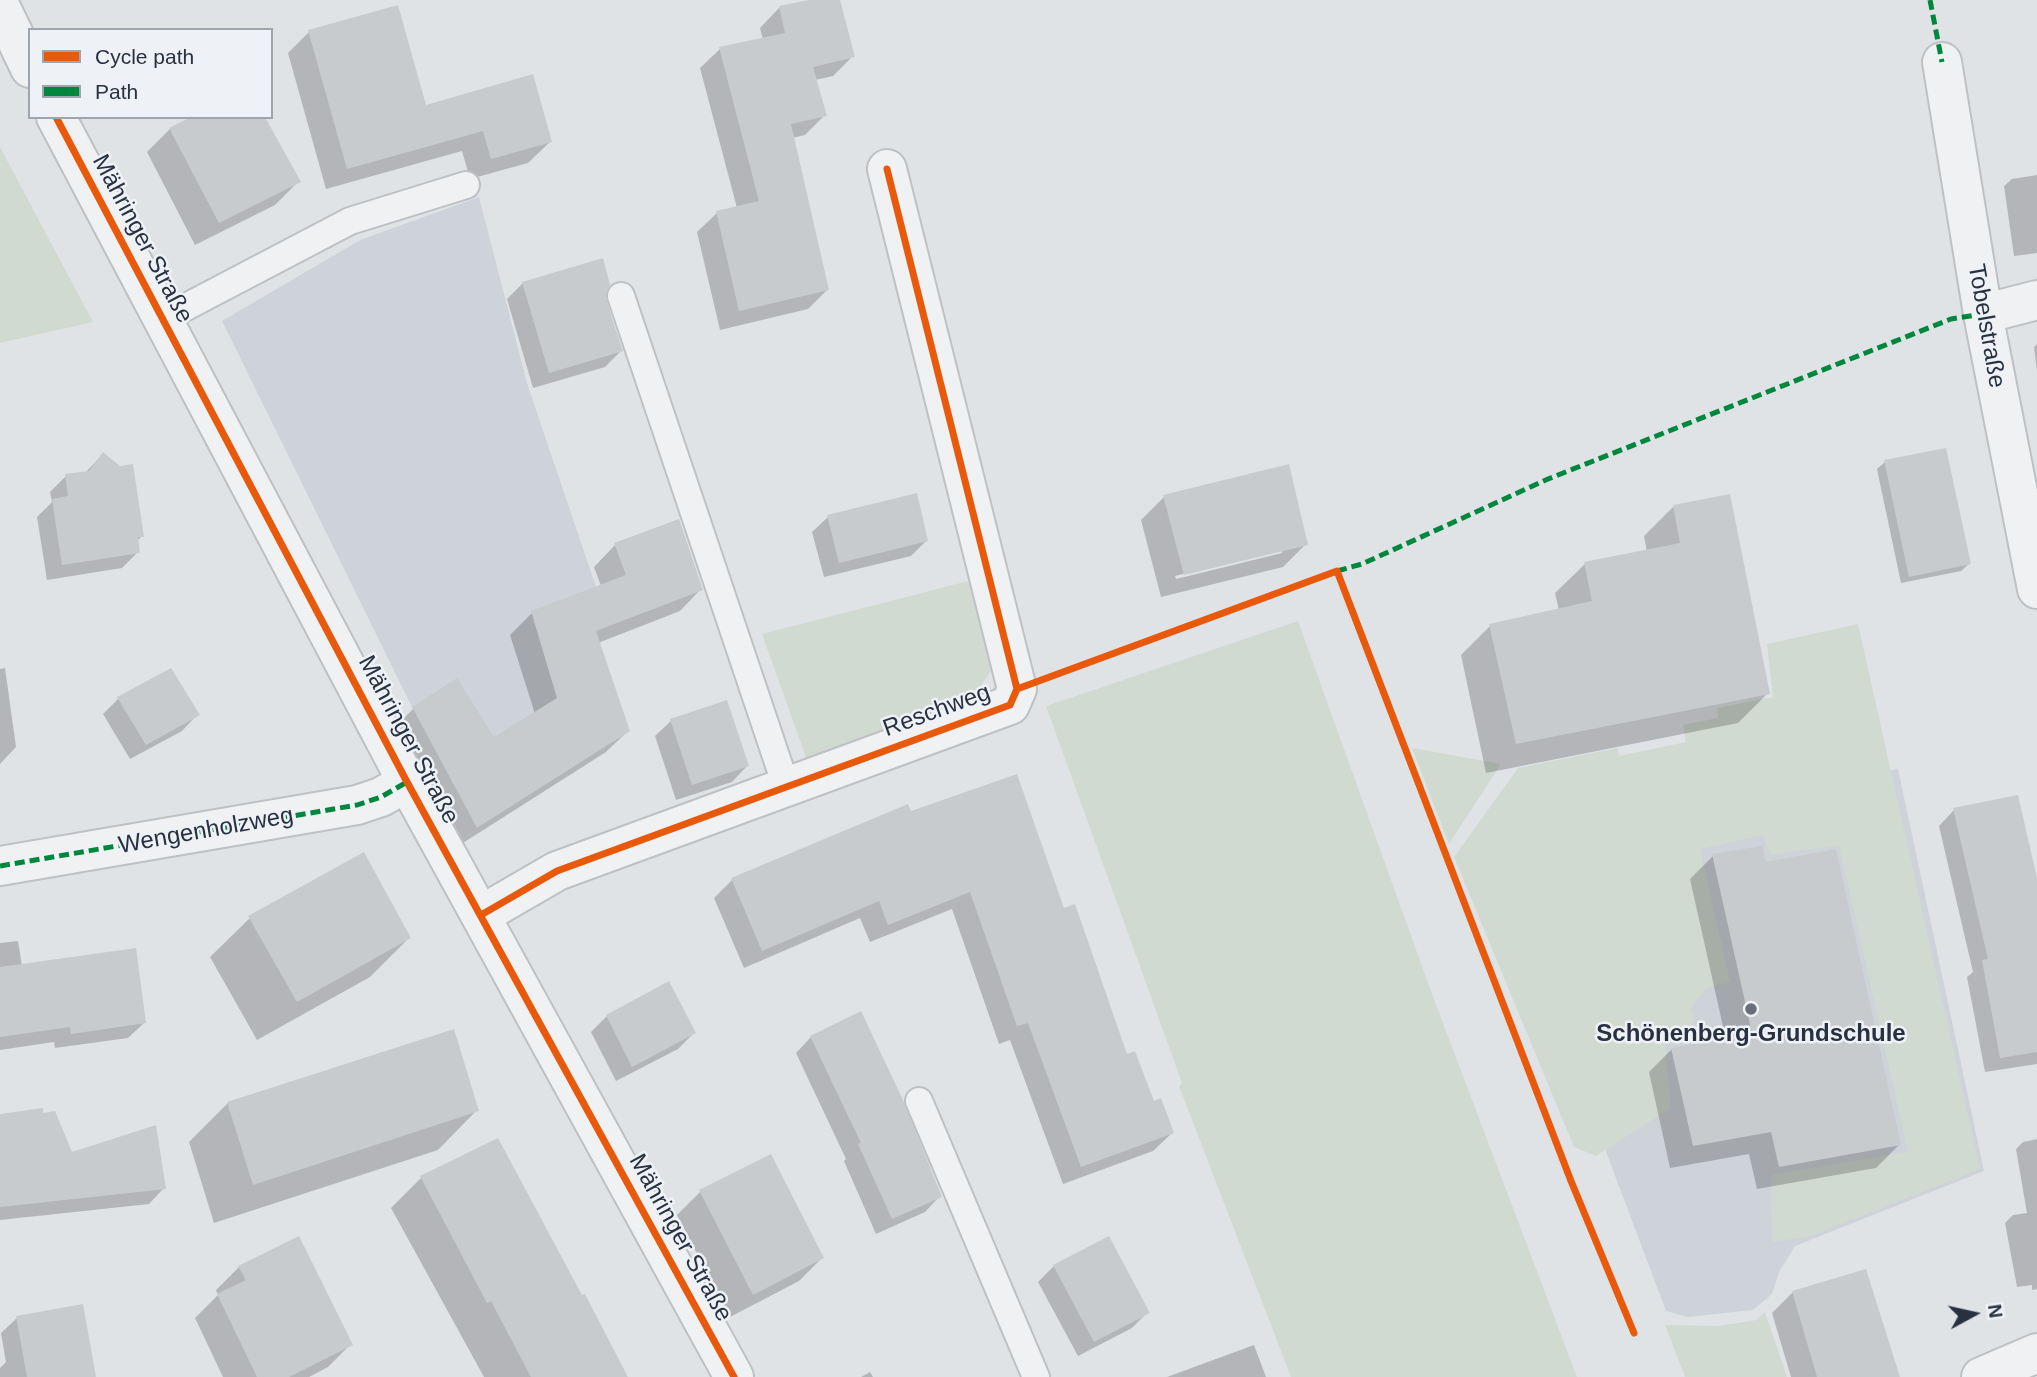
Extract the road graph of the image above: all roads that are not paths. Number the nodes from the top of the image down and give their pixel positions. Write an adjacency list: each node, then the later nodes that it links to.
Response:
1 (0, 6): 3 (street)
2 (1942, 62): 9 (street, Tobelstraße)
3 (28, 64)
4 (57, 119): 10 (street, Mähringer Straße)
5 (887, 169): 13 (street, Reschweg)
6 (466, 185): 10 (lane, Mähringer Straße)
7 (621, 296): 13 (lane)
8 (2037, 300): 9 (street)
9 (1983, 314): 11 (street, Tobelstraße)
10 (163, 319): 12 (street, Mähringer Straße)
11 (2037, 589)
12 (407, 782): 14 (street, Wengenholzweg); 15 (street, Mähringer Straße)
13 (786, 786): 15 (street, Reschweg)
14 (0, 866)
15 (481, 915): 18 (street, Mähringer Straße)
16 (919, 1101): 19 (lane)
17 (2037, 1353): 20 (street)
18 (734, 1377)
19 (1036, 1377)
20 (1981, 1377)

